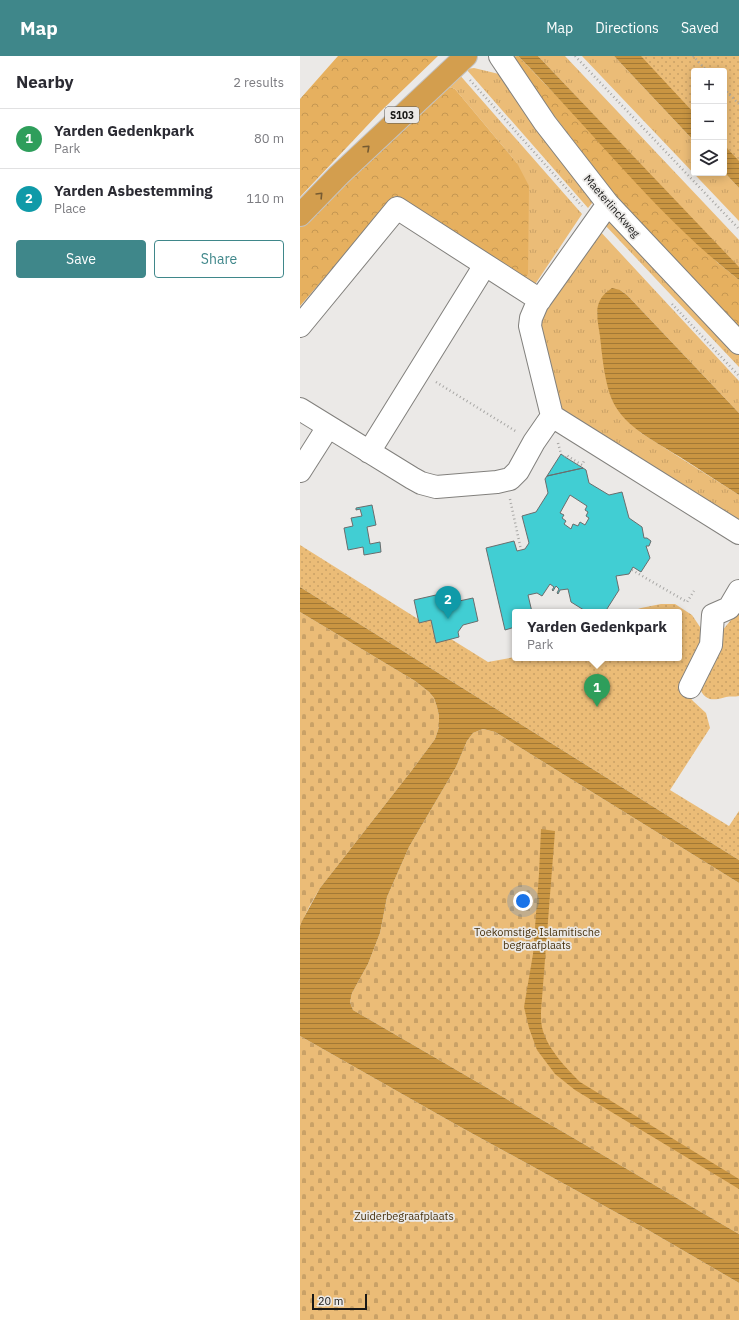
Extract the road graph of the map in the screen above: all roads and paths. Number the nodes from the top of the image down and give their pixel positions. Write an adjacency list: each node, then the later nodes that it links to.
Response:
1 (466, 56): 9 (highway, S103, one-way to 1)
2 (500, 56): 8 (street, Maeterlinckweg)
3 (575, 56): 10 (path)
4 (693, 56): 5 (path)
5 (704, 68)
6 (727, 92): 7 (path)
7 (739, 104)
8 (608, 204): 12 (street); 14 (street, Maeterlinckweg)
9 (300, 215)
10 (739, 229)
11 (485, 265): 12 (street); 13 (street); 15 (street)
12 (540, 300): 17 (street)
13 (300, 326)
14 (739, 343)
15 (419, 372): 19 (path); 21 (street)
16 (300, 409): 18 (street)
17 (552, 416): 19 (street); 27 (street)
18 (328, 427): 21 (street); 25 (street)
19 (534, 442): 26 (street)
20 (565, 449): 22 (path)
21 (369, 452): 26 (street)
22 (560, 454)
23 (565, 457): 24 (path)
24 (578, 457)
25 (300, 471)
26 (506, 481): 28 (path)
27 (739, 532)
28 (521, 550)
29 (632, 570): 30 (path)
30 (694, 591)
31 (739, 591): 32 (street)
32 (690, 687)

